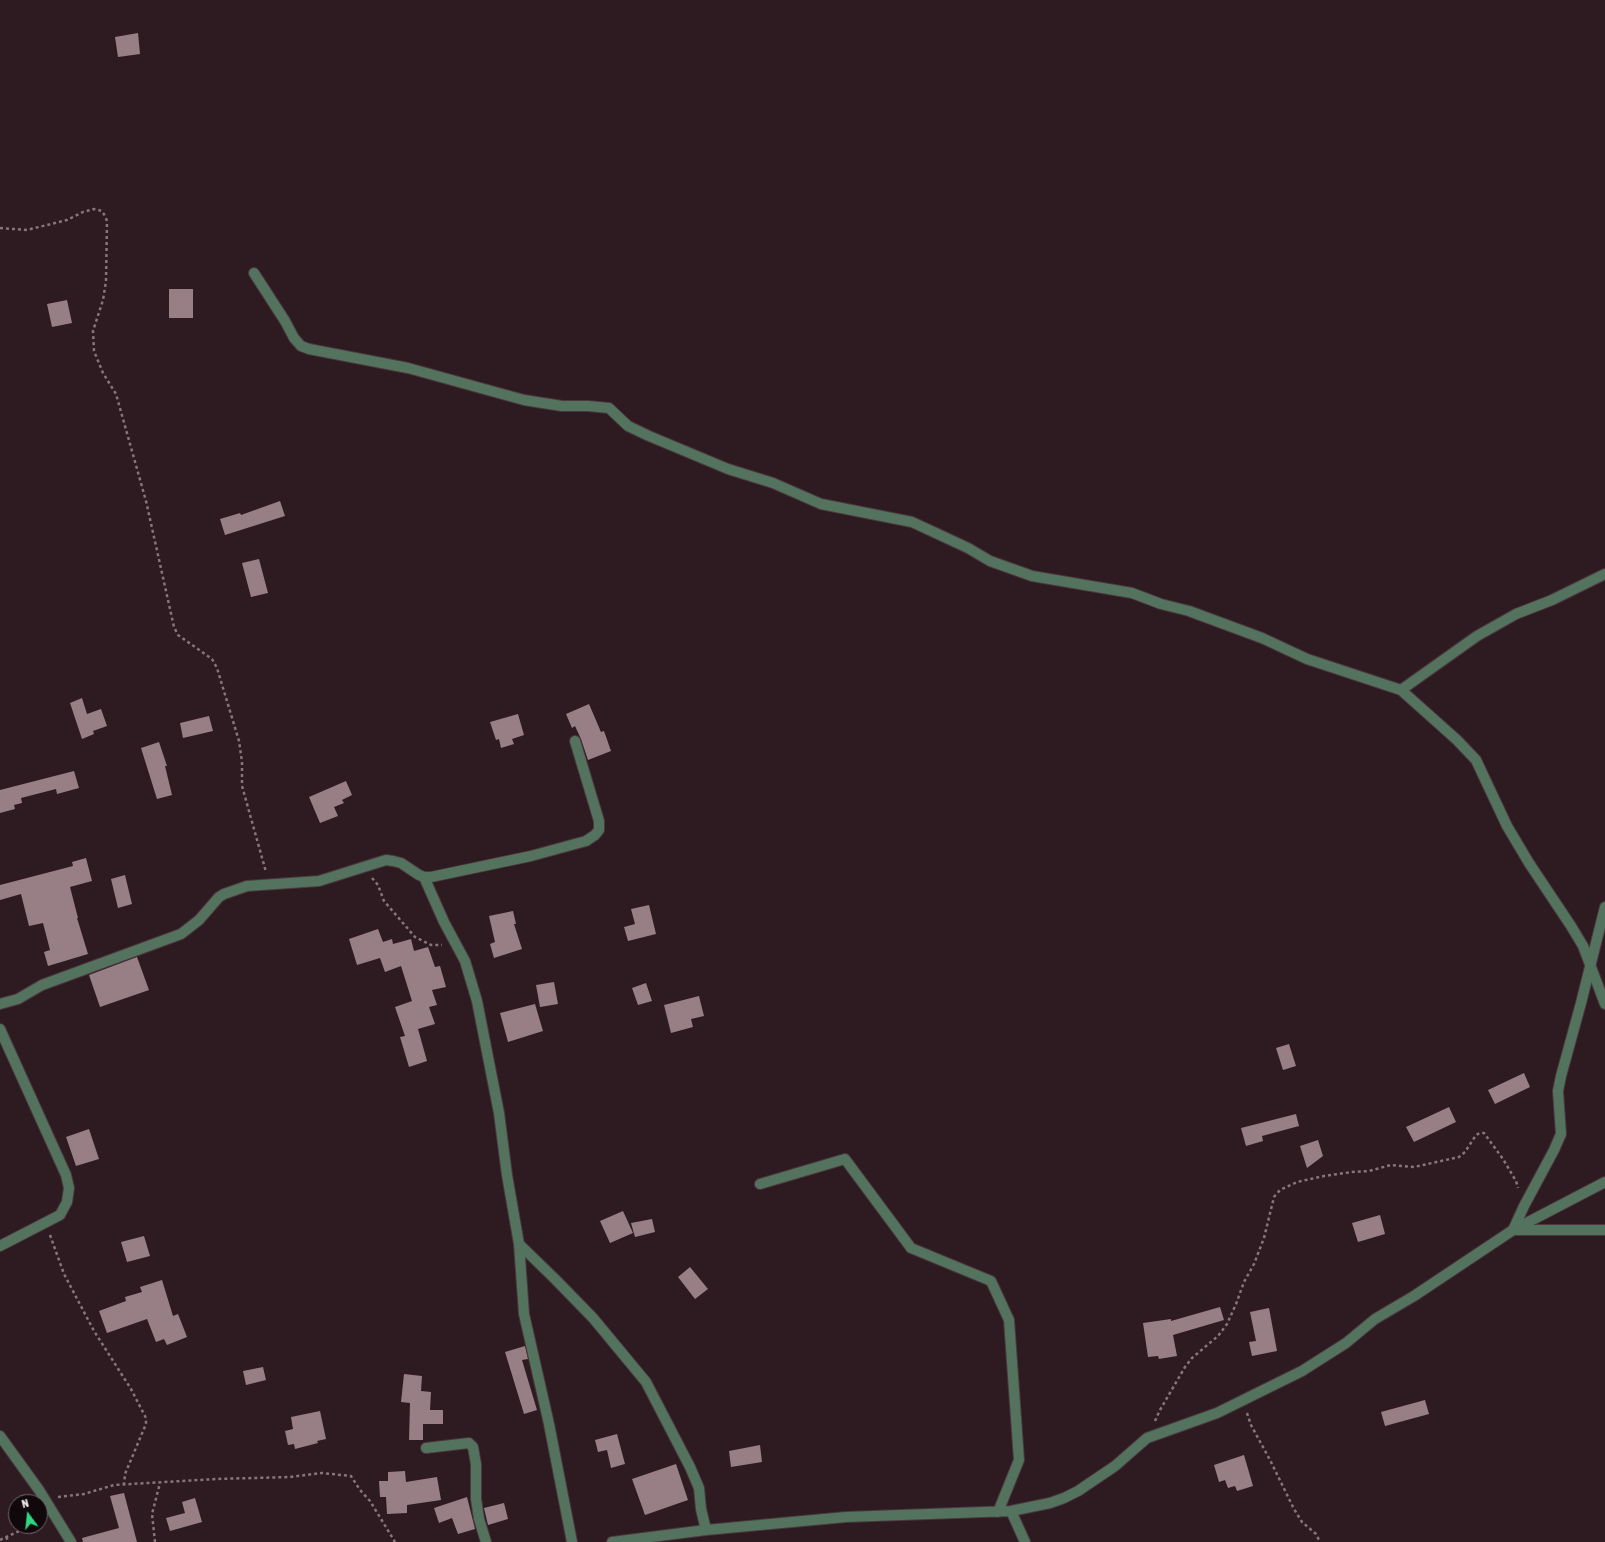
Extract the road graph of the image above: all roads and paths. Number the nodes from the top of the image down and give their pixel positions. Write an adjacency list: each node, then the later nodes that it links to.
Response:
1 (0, 228): 8 (path)
2 (254, 273): 4 (street)
3 (1605, 574): 4 (street)
4 (1401, 690): 11 (street)
5 (576, 741): 7 (street)
6 (363, 867): 7 (street); 8 (street); 10 (path)
7 (424, 877): 10 (street)
8 (269, 884): 12 (street)
9 (1605, 907): 11 (street)
10 (456, 945): 21 (street)
11 (1590, 968): 13 (street); 17 (street)
12 (0, 1004)
13 (1605, 1004)
14 (0, 1029): 18 (street)
15 (1605, 1182): 19 (street)
16 (760, 1184): 33 (street)
17 (1524, 1206): 19 (street); 25 (path)
18 (45, 1223): 22 (street); 28 (path)
19 (1513, 1230): 20 (street); 23 (street)
20 (1605, 1230)
21 (519, 1244): 34 (street); 43 (street)
22 (0, 1246)
23 (1242, 1401): 25 (street); 46 (path)
24 (0, 1436): 29 (street)
25 (1147, 1438): 32 (street)
26 (426, 1448): 42 (street)
27 (160, 1483): 28 (path); 40 (path); 41 (path)
28 (124, 1485): 30 (path)
29 (41, 1494)
30 (48, 1498)
31 (48, 1504): 39 (street)
32 (1011, 1511): 33 (street); 45 (street)
33 (998, 1512): 34 (street)
34 (706, 1530): 44 (street)
35 (13, 1534): 36 (path)
36 (6, 1537): 37 (path); 38 (path)
37 (0, 1540)
38 (9, 1542)
39 (72, 1542)
40 (156, 1542)
41 (395, 1542)
42 (486, 1542)
43 (572, 1542)
44 (612, 1542)
45 (1025, 1542)
46 (1320, 1542)

